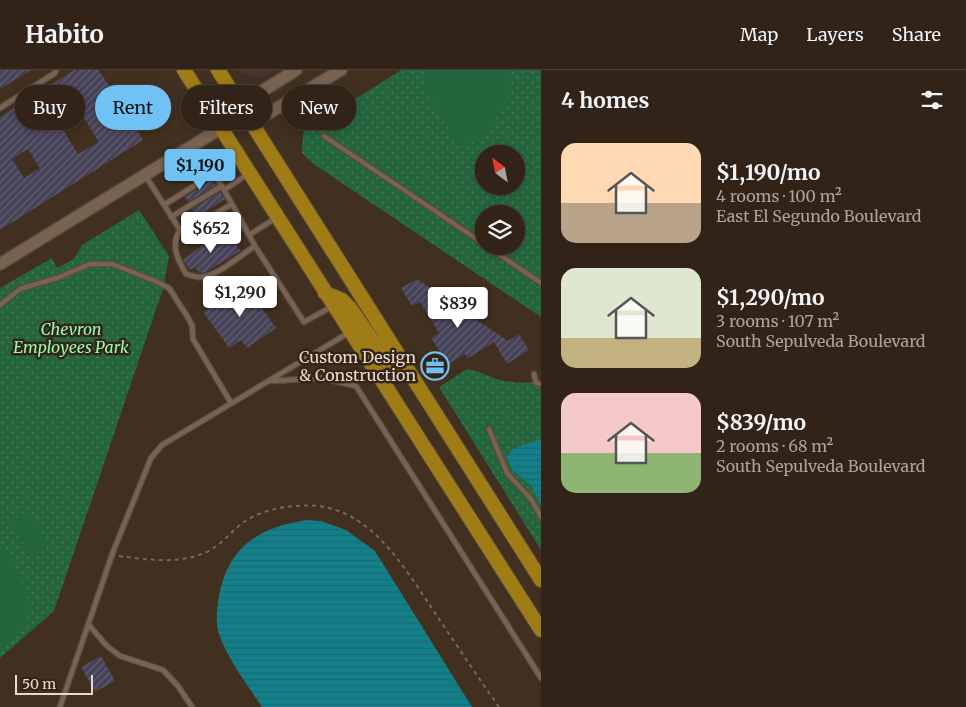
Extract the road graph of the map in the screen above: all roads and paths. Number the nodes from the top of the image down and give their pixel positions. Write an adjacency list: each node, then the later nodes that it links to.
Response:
1 (56, 70): 9 (lane)
2 (184, 70): 6 (highway)
3 (218, 70): 7 (highway)
4 (296, 70): 8 (main road)
5 (341, 70): 10 (main road)
6 (193, 85)
7 (227, 85)
8 (272, 85)
9 (0, 108)
10 (272, 111)
11 (218, 130): 16 (main road)
12 (221, 130): 15 (highway)
13 (254, 130): 33 (highway)
14 (324, 136): 24 (lane)
15 (249, 174): 17 (lane); 21 (highway)
16 (146, 175): 19 (lane); 27 (main road)
17 (223, 188): 18 (lane); 19 (lane); 20 (lane)
18 (232, 204): 22 (lane); 23 (lane)
19 (164, 205): 20 (lane)
20 (171, 217): 22 (lane)
21 (277, 218): 23 (lane); 29 (highway)
22 (180, 230): 25 (lane)
23 (249, 235): 25 (lane)
24 (475, 238)
25 (255, 246): 31 (lane)
26 (500, 255): 28 (lane)
27 (0, 264)
28 (541, 282)
29 (325, 293): 31 (highway); 33 (highway)
30 (0, 305): 37 (lane)
31 (334, 306): 32 (highway)
32 (350, 332): 36 (lane); 43 (highway)
33 (404, 363): 41 (highway)
34 (534, 374): 35 (lane)
35 (541, 384)
36 (262, 385): 37 (lane); 44 (lane)
37 (232, 403): 40 (lane)
38 (489, 429): 39 (lane)
39 (541, 517)
40 (112, 555): 42 (lane); 47 (path)
41 (541, 580)
42 (88, 624): 45 (lane); 46 (lane)
43 (541, 630)
44 (541, 678)
45 (60, 707)
46 (192, 707)
47 (499, 707)

